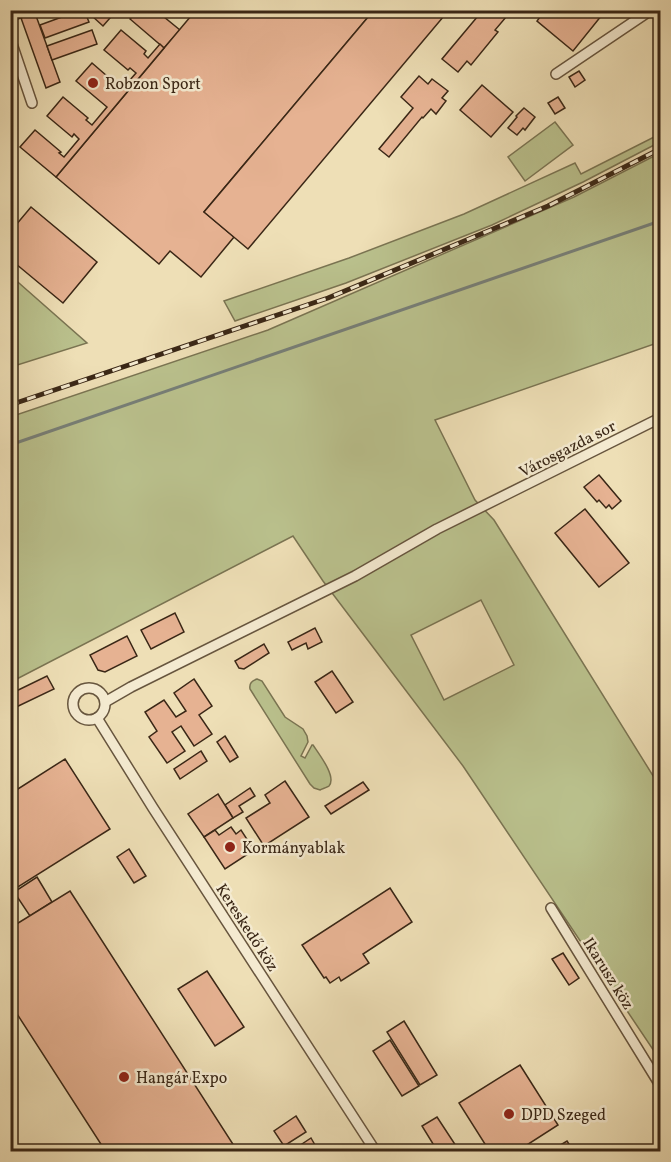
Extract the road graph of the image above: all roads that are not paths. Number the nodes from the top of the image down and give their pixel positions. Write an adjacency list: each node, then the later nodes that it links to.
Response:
1 (651, 10): 3 (street)
2 (10, 38): 4 (street)
3 (556, 74)
4 (32, 103)
5 (660, 418): 6 (street, Városgazda sor)
6 (103, 698): 7 (street); 7 (street)
7 (97, 718): 10 (street, Kereskedő köz)
8 (551, 908): 9 (street, Ikarusz köz)
9 (660, 1085)
10 (376, 1152)

